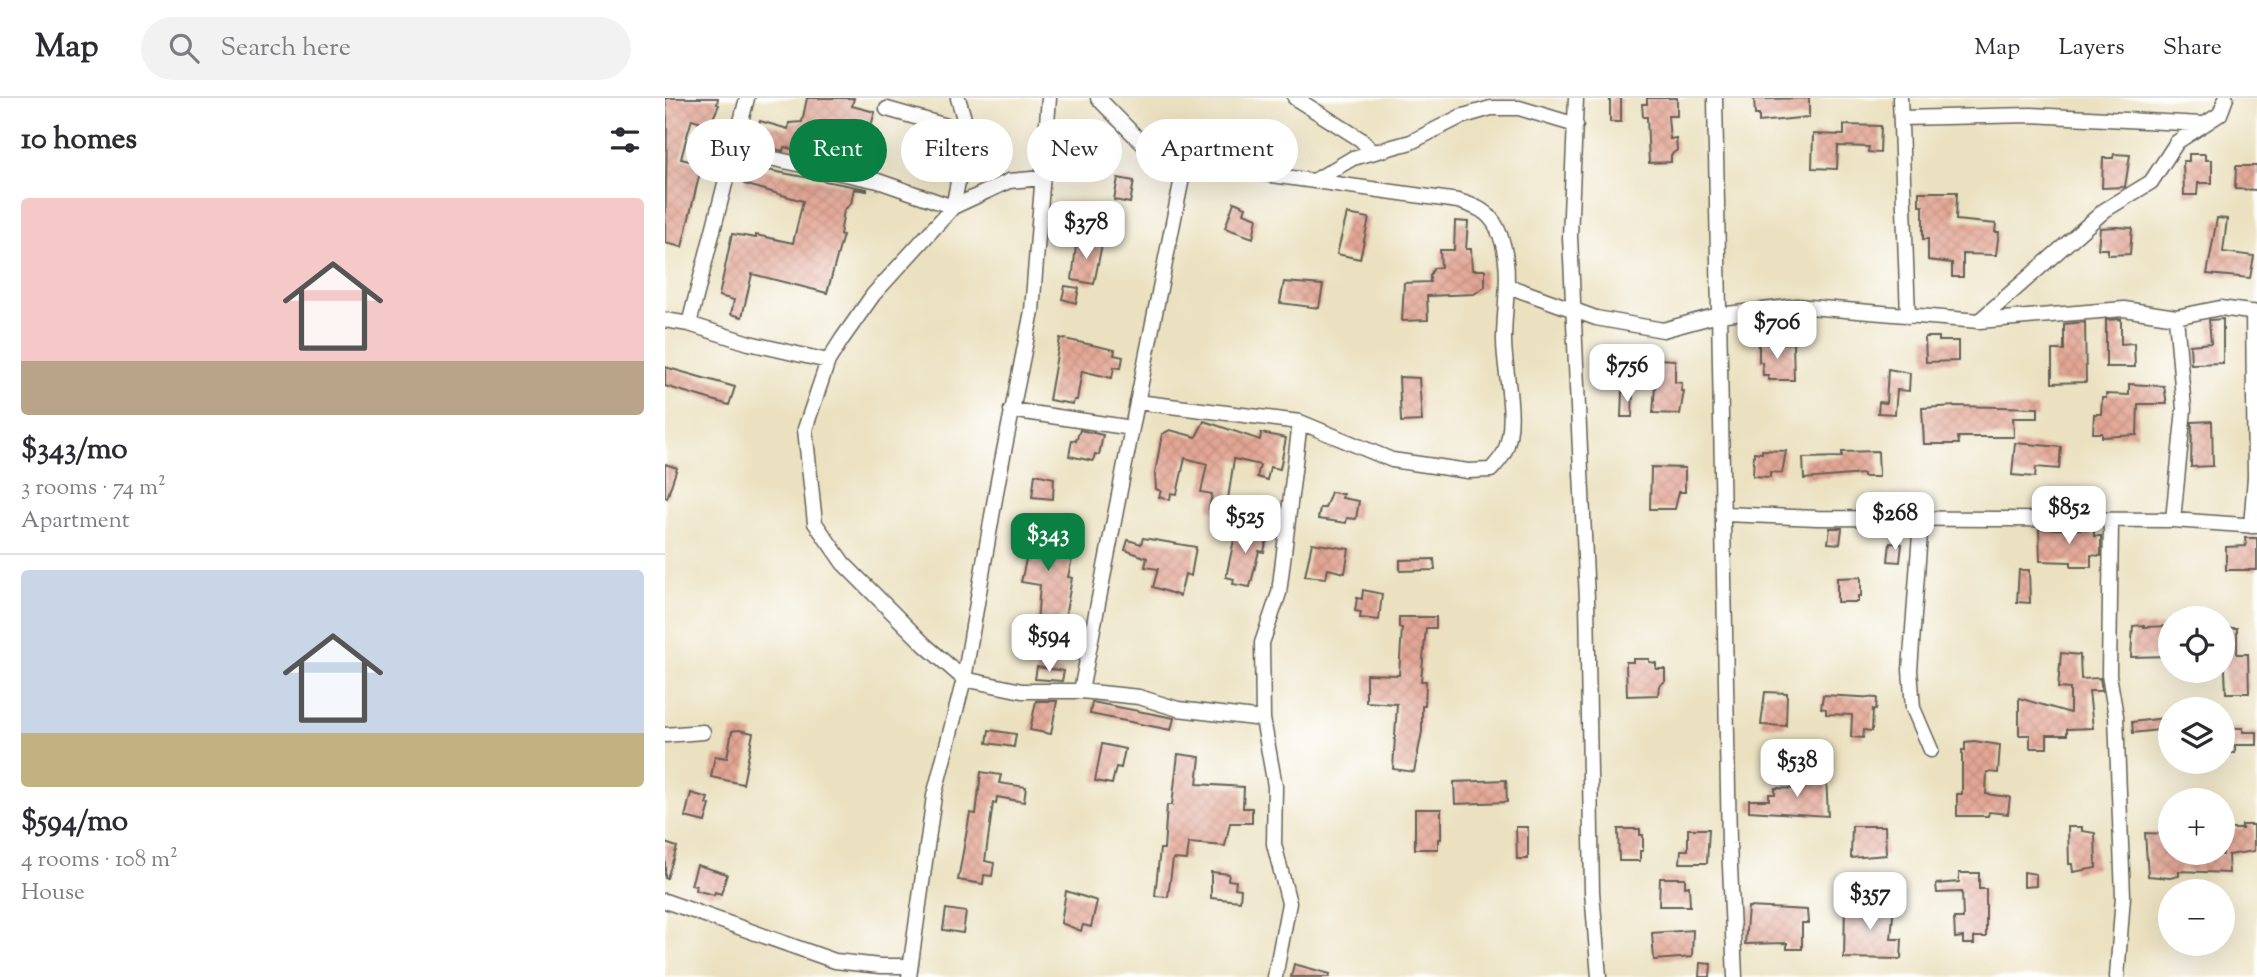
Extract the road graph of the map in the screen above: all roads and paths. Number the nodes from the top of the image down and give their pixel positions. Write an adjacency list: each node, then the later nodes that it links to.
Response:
1 (747, 98): 12 (street)
2 (958, 98): 14 (street)
3 (1049, 98): 15 (street)
4 (1098, 98): 18 (street)
5 (1295, 98): 19 (street)
6 (1576, 98): 17 (street)
7 (1715, 98): 32 (street)
8 (1900, 98): 11 (street)
9 (2226, 98): 16 (street)
10 (887, 109): 13 (street)
11 (1901, 118): 16 (street); 33 (street)
12 (741, 119)
13 (922, 119)
14 (964, 119)
15 (1047, 119)
16 (2202, 124): 36 (street)
17 (1576, 125): 19 (street); 30 (street)
18 (1136, 137)
19 (1373, 152): 23 (street)
20 (775, 159): 28 (street)
21 (1027, 179): 28 (street)
22 (1298, 179): 23 (street)
23 (1314, 181): 29 (street)
24 (724, 182): 37 (street)
25 (958, 182): 28 (street)
26 (1043, 182): 40 (street)
27 (1181, 182): 39 (street)
28 (953, 207): 38 (street)
29 (1508, 286): 30 (street); 41 (street)
30 (1573, 310): 32 (street); 57 (street)
31 (2255, 313): 34 (street); 47 (street)
32 (1719, 315): 33 (street); 43 (street)
33 (1908, 316): 36 (street)
34 (2176, 317): 36 (street); 46 (street)
35 (665, 320): 37 (street)
36 (1979, 321)
37 (689, 324): 38 (street)
38 (828, 361): 48 (street)
39 (1137, 402): 41 (street); 42 (street)
40 (1011, 410): 42 (street); 48 (street)
41 (1300, 422): 50 (street)
42 (1132, 428): 49 (street)
43 (1725, 514): 44 (street); 58 (street)
44 (1921, 520): 45 (street); 53 (street)
45 (2111, 520): 46 (street); 59 (street)
46 (2173, 520): 47 (street)
47 (2254, 526)
48 (964, 678): 49 (street); 55 (street)
49 (1081, 691): 50 (street)
50 (1263, 719): 56 (street)
51 (703, 732): 52 (street)
52 (665, 735)
53 (1931, 750)
54 (665, 901): 55 (street)
55 (909, 971)
56 (1275, 977)
57 (1599, 977)
58 (1735, 977)
59 (2117, 977)

